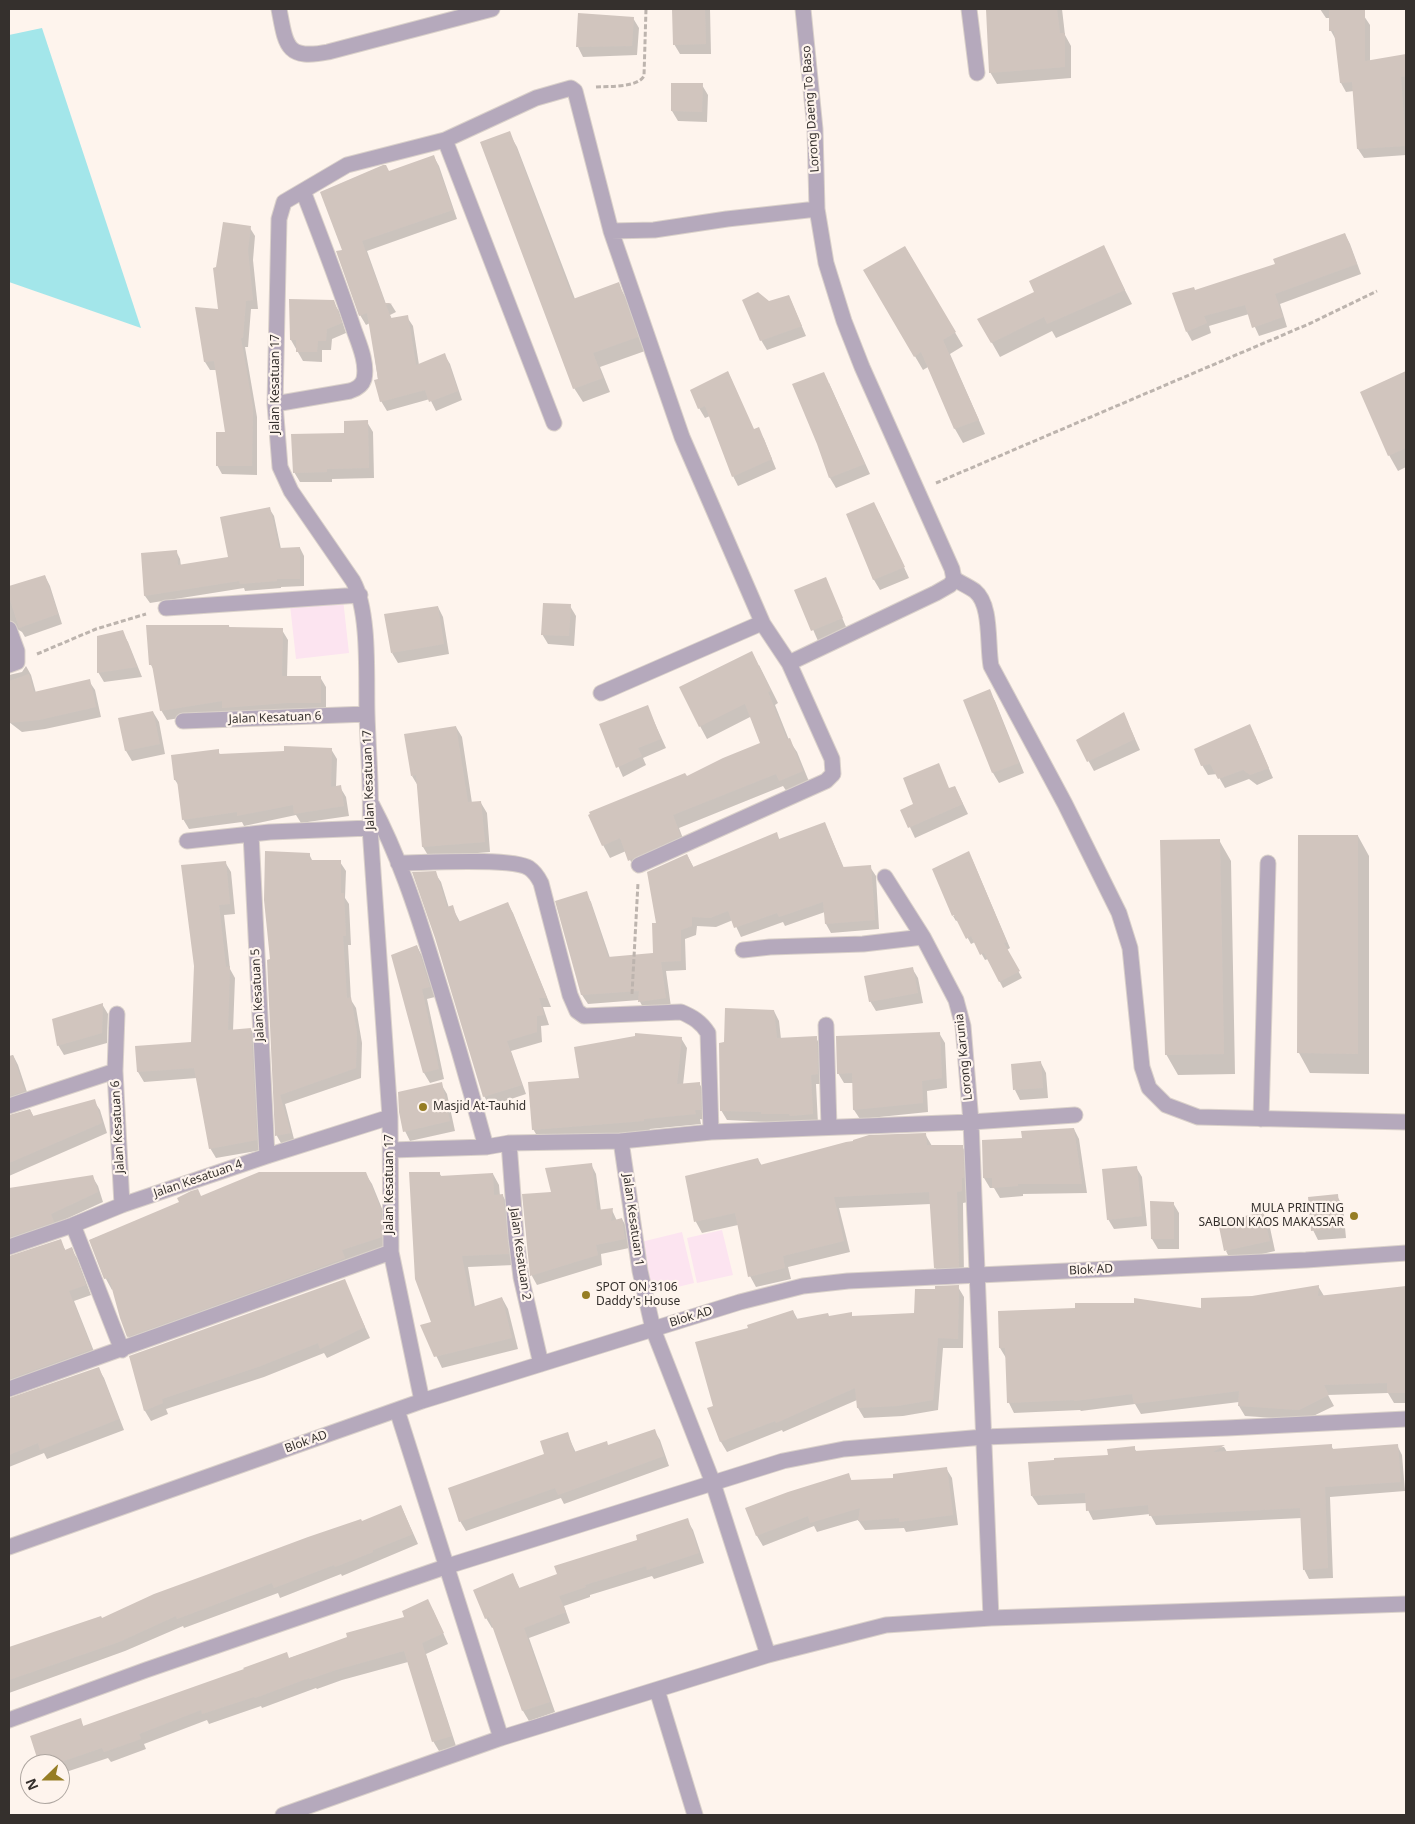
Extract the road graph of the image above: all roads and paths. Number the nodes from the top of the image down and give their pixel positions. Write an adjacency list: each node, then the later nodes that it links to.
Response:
1 (280, 9): 2 (street)
2 (492, 9)
3 (646, 9): 7 (path)
4 (803, 9): 10 (street, Lorong Daeng To Baso)
5 (969, 9): 6 (street)
6 (977, 73)
7 (573, 88): 8 (street, Jalan Kesatuan 17); 11 (street)
8 (444, 140): 9 (street, Jalan Kesatuan 17); 14 (street)
9 (303, 191): 13 (street, Jalan Kesatuan 17); 13 (street)
10 (817, 208): 11 (street); 15 (street, Lorong Daeng To Baso)
11 (611, 231): 19 (street)
12 (1377, 291): 15 (path)
13 (274, 404): 17 (street, Jalan Kesatuan 17)
14 (554, 423)
15 (917, 491): 16 (street, Lorong Daeng To Baso)
16 (954, 579): 22 (street); 43 (street)
17 (360, 595): 18 (street); 24 (street, Jalan Kesatuan 17)
18 (166, 608): 21 (path)
19 (763, 624): 22 (street); 23 (street)
20 (9, 629): 21 (street)
21 (13, 663)
22 (789, 663): 32 (street)
23 (601, 693)
24 (367, 714): 25 (street, Jalan Kesatuan 6); 26 (street, Jalan Kesatuan 17)
25 (184, 721)
26 (371, 803): 27 (street, Jalan Kesatuan 17); 31 (street)
27 (370, 828): 28 (street); 42 (street, Jalan Kesatuan 17)
28 (251, 834): 29 (street); 52 (street, Jalan Kesatuan 5)
29 (187, 841)
30 (1268, 863): 43 (street)
31 (398, 864): 37 (street); 50 (street)
32 (639, 865): 37 (path)
33 (885, 877): 34 (street, Lorong Karunia)
34 (922, 937): 35 (street); 44 (street, Lorong Karunia)
35 (743, 950)
36 (117, 1014): 39 (street)
37 (631, 1015): 47 (street)
38 (826, 1025): 46 (street)
39 (115, 1071): 40 (street, Jalan Kesatuan 6); 53 (street, Jalan Kesatuan 6)
40 (9, 1106)
41 (1075, 1115): 44 (street)
42 (390, 1117): 51 (street, Jalan Kesatuan 17); 52 (street, Jalan Kesatuan 4)
43 (1260, 1119): 45 (street)
44 (971, 1122): 46 (street); 58 (street, Lorong Karunia)
45 (1406, 1122)
46 (829, 1128): 47 (street)
47 (711, 1132): 48 (street)
48 (621, 1140): 49 (street); 59 (street, Jalan Kesatuan 1)
49 (509, 1144): 50 (street); 61 (street, Jalan Kesatuan 2)
50 (486, 1147): 51 (street)
51 (391, 1150): 56 (street, Jalan Kesatuan 17)
52 (267, 1156): 53 (street, Jalan Kesatuan 4)
53 (122, 1205): 54 (street, Jalan Kesatuan 4)
54 (72, 1225): 55 (street, Jalan Kesatuan 4); 60 (street)
55 (9, 1247)
56 (391, 1252): 60 (street); 63 (street, Jalan Kesatuan 17)
57 (1406, 1253): 58 (street, Blok AD)
58 (978, 1276): 59 (street, Blok AD); 66 (street, Lorong Karunia)
59 (653, 1329): 61 (street, Blok AD); 67 (street, Jalan Kesatuan 1)
60 (122, 1350): 62 (street)
61 (541, 1364): 63 (street, Blok AD)
62 (9, 1389)
63 (422, 1400): 64 (street, Blok AD)
64 (397, 1410): 68 (street, Blok AD); 69 (street)
65 (1406, 1419): 66 (street)
66 (984, 1437): 67 (street); 71 (street, Lorong Karunia)
67 (713, 1483): 69 (street); 72 (street, Jalan Kesatuan 1)
68 (9, 1547)
69 (448, 1566): 74 (street); 75 (street)
70 (1406, 1604): 71 (street)
71 (991, 1618): 72 (street)
72 (768, 1655): 73 (street)
73 (657, 1690): 75 (street); 77 (street)
74 (9, 1720)
75 (502, 1738): 76 (street)
76 (283, 1815)
77 (695, 1815)

